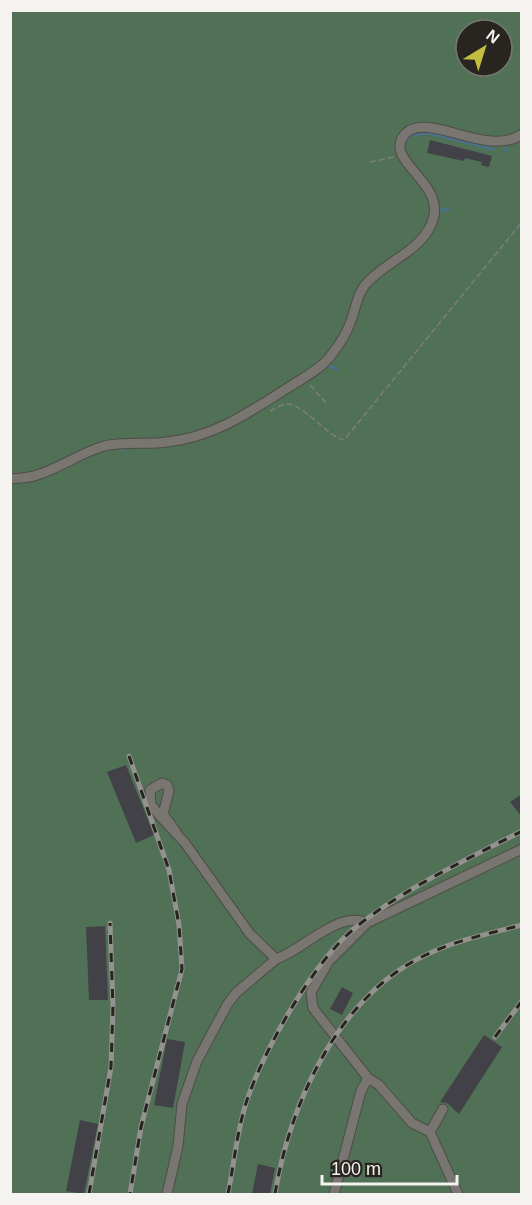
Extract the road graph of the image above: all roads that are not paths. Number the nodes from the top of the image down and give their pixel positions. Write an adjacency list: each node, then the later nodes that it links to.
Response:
1 (522, 134): 2 (lane)
2 (10, 479)
3 (176, 832): 3 (lane); 6 (lane)
4 (522, 849): 5 (lane)
5 (367, 923): 6 (lane); 7 (lane)
6 (276, 959): 10 (lane)
7 (368, 1078): 9 (lane); 11 (lane)
8 (443, 1109): 9 (lane)
9 (430, 1132): 12 (lane)
10 (167, 1194)
11 (334, 1194)
12 (458, 1194)

